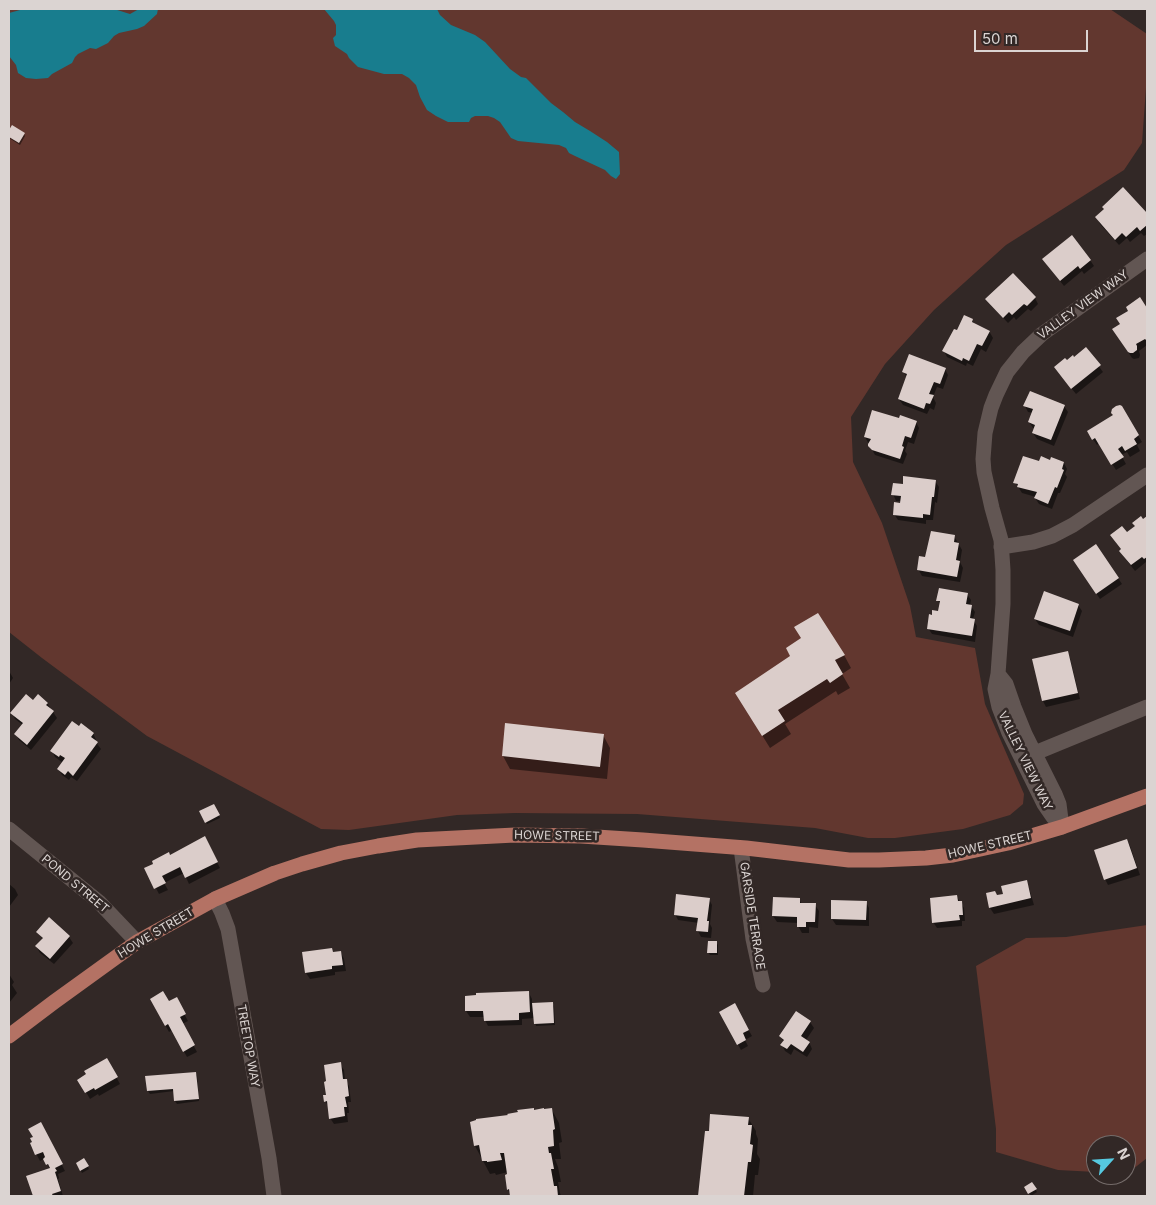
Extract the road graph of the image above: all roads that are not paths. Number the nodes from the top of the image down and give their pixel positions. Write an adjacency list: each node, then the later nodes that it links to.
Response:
1 (1147, 259): 3 (street, VALLEY VIEW WAY)
2 (1147, 475): 3 (street)
3 (1001, 547): 4 (street, VALLEY VIEW WAY)
4 (998, 674): 6 (street, VALLEY VIEW WAY); 8 (street, VALLEY VIEW WAY)
5 (1147, 706): 6 (street)
6 (1034, 753): 8 (street, VALLEY VIEW WAY)
7 (1147, 796): 8 (main road, HOWE STREET)
8 (1062, 827): 10 (main road, HOWE STREET)
9 (9, 829): 12 (street, POND STREET)
10 (741, 848): 11 (main road, HOWE STREET); 13 (street, GARSIDE TERRACE)
11 (215, 899): 12 (main road, HOWE STREET); 15 (street, TREETOP WAY)
12 (138, 942): 14 (main road, HOWE STREET)
13 (763, 985)
14 (9, 1036)
15 (274, 1196)

